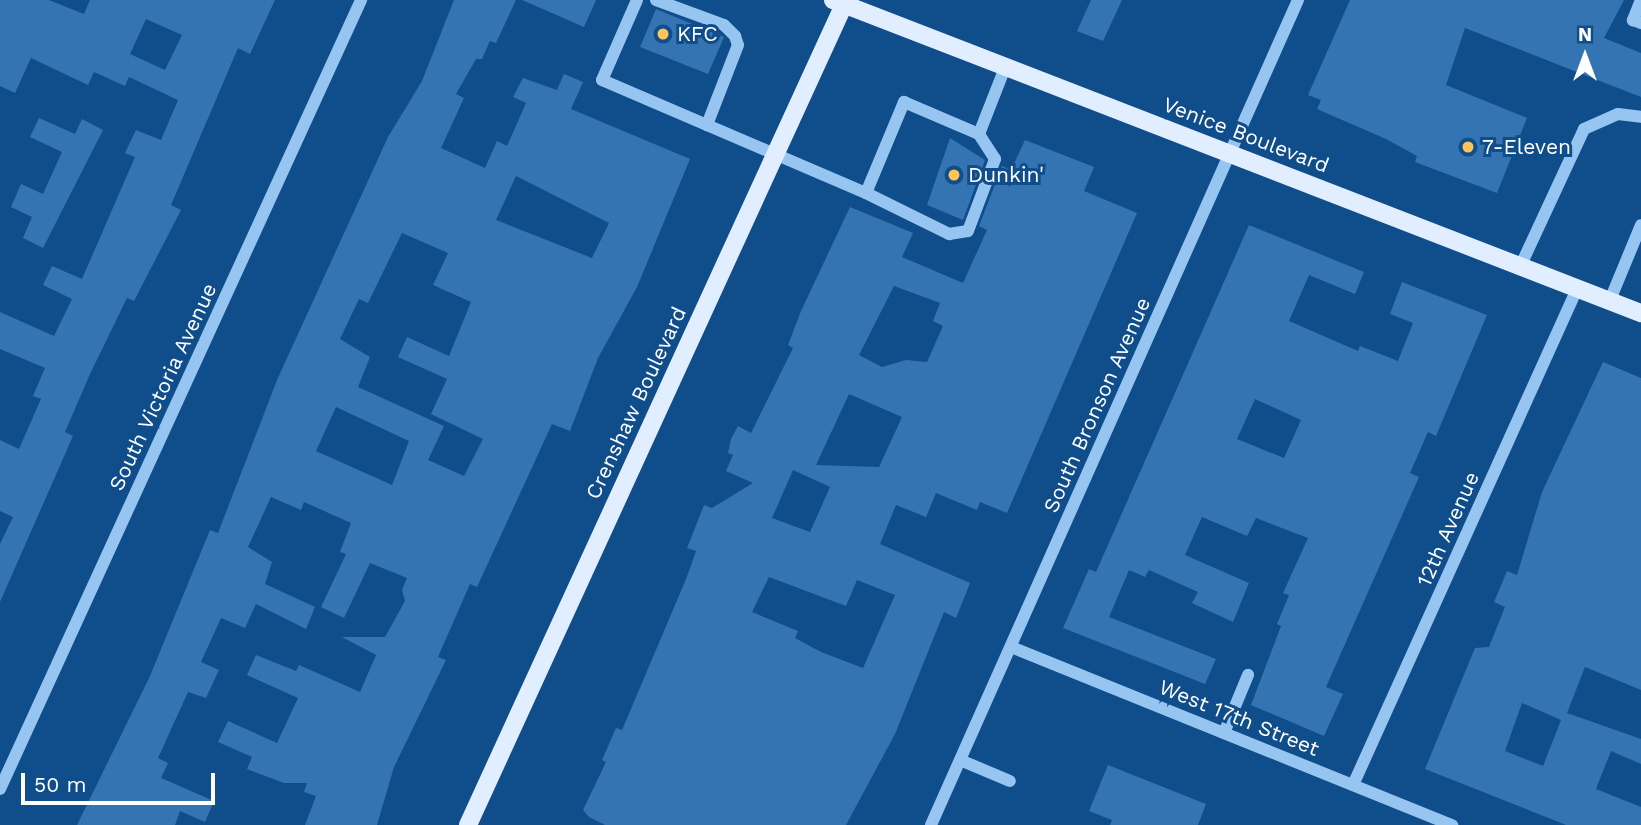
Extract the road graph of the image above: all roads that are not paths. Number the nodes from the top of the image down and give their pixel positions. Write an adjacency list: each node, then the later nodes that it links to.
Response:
1 (361, 0): 26 (street, South Victoria Avenue)
2 (637, 0): 10 (street)
3 (656, 0): 10 (street)
4 (1298, 0): 12 (street, South Bronson Avenue)
5 (1641, 0): 7 (street)
6 (841, 1): 8 (main road, Venice Boulevard); 13 (main road, Crenshaw Boulevard)
7 (1641, 23)
8 (1006, 65): 11 (street); 12 (main road, Venice Boulevard)
9 (1641, 117): 16 (street)
10 (707, 125): 13 (street)
11 (979, 134): 14 (street); 14 (street)
12 (1229, 153): 16 (main road, Venice Boulevard); 20 (street, South Bronson Avenue)
13 (775, 155): 14 (street); 27 (main road, Crenshaw Boulevard)
14 (866, 194)
15 (1641, 225): 18 (street)
16 (1520, 267): 17 (main road, Venice Boulevard)
17 (1577, 289): 18 (main road, Venice Boulevard); 25 (street, 12th Avenue)
18 (1610, 300): 19 (main road, Venice Boulevard)
19 (1641, 313)
20 (1011, 647): 22 (street, West 17th Street); 23 (street, South Bronson Avenue)
21 (1248, 675): 22 (street)
22 (1224, 733): 25 (street, West 17th Street)
23 (960, 760): 24 (street); 28 (street, South Bronson Avenue)
24 (1010, 781)
25 (1353, 785): 29 (street, West 17th Street)
26 (0, 789)
27 (468, 825)
28 (932, 825)
29 (1452, 825)

